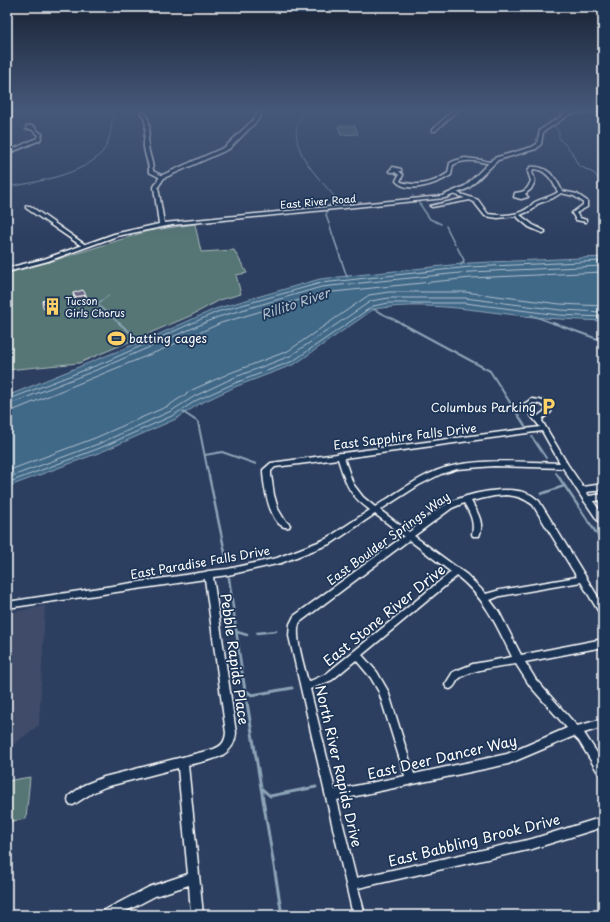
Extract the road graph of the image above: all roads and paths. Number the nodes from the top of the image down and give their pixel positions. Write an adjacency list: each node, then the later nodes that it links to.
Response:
1 (149, 153): 8 (street)
2 (216, 153): 8 (street)
3 (516, 153): 5 (street, East River Road)
4 (538, 162): 6 (street)
5 (490, 163): 7 (street); 10 (street, East River Road)
6 (542, 168): 9 (street); 11 (street)
7 (397, 172)
8 (162, 178): 17 (street)
9 (560, 192): 15 (street); 16 (street)
10 (455, 193): 12 (street); 17 (street, East River Road)
11 (523, 194)
12 (469, 198): 13 (street); 15 (street)
13 (432, 206)
14 (28, 207): 19 (street)
15 (516, 214): 18 (street)
16 (584, 221)
17 (162, 225): 19 (street, East River Road)
18 (543, 232)
19 (85, 246): 20 (street, East River Road)
20 (7, 270)
21 (539, 422): 22 (street)
22 (544, 429): 23 (street, East Sapphire Falls Drive); 24 (street)
23 (340, 456): 30 (street); 32 (street, East Sapphire Falls Drive)
24 (565, 466): 26 (street); 30 (street, East Paradise Falls Drive)
25 (603, 487): 26 (street)
26 (581, 490): 29 (street)
27 (603, 496): 29 (street)
28 (466, 499): 33 (street); 34 (street, East Boulder Springs Way); 37 (street, East Boulder Springs Way)
29 (587, 499): 31 (street)
30 (374, 511): 34 (street); 36 (street, East Paradise Falls Drive)
31 (603, 522)
32 (286, 525)
33 (476, 534)
34 (408, 536): 35 (street); 41 (street, East Boulder Springs Way)
35 (457, 572): 38 (street); 43 (street, East Stone River Drive)
36 (208, 574): 39 (street, East Paradise Falls Drive); 49 (street, Pebble Rapids Place)
37 (582, 579): 38 (street); 40 (street)
38 (485, 598): 44 (street)
39 (7, 605)
40 (603, 612)
41 (294, 624): 46 (street, North River Rapids Drive)
42 (603, 643): 44 (street)
43 (356, 654): 46 (street, East Stone River Drive); 51 (street)
44 (518, 659): 45 (street); 48 (street)
45 (450, 685)
46 (306, 687): 52 (street, North River Rapids Drive)
47 (603, 723): 48 (street, East Deer Dancer Way)
48 (576, 730): 50 (street); 51 (street, East Deer Dancer Way)
49 (183, 762): 53 (street); 55 (street)
50 (603, 771)
51 (411, 779): 52 (street, East Deer Dancer Way)
52 (331, 796): 56 (street, North River Rapids Drive)
53 (73, 800)
54 (603, 822): 56 (street, East Babbling Brook Drive)
55 (194, 878): 57 (street); 58 (street)
56 (352, 884): 59 (street, North River Rapids Drive)
57 (106, 915)
58 (198, 915)
59 (359, 915)

